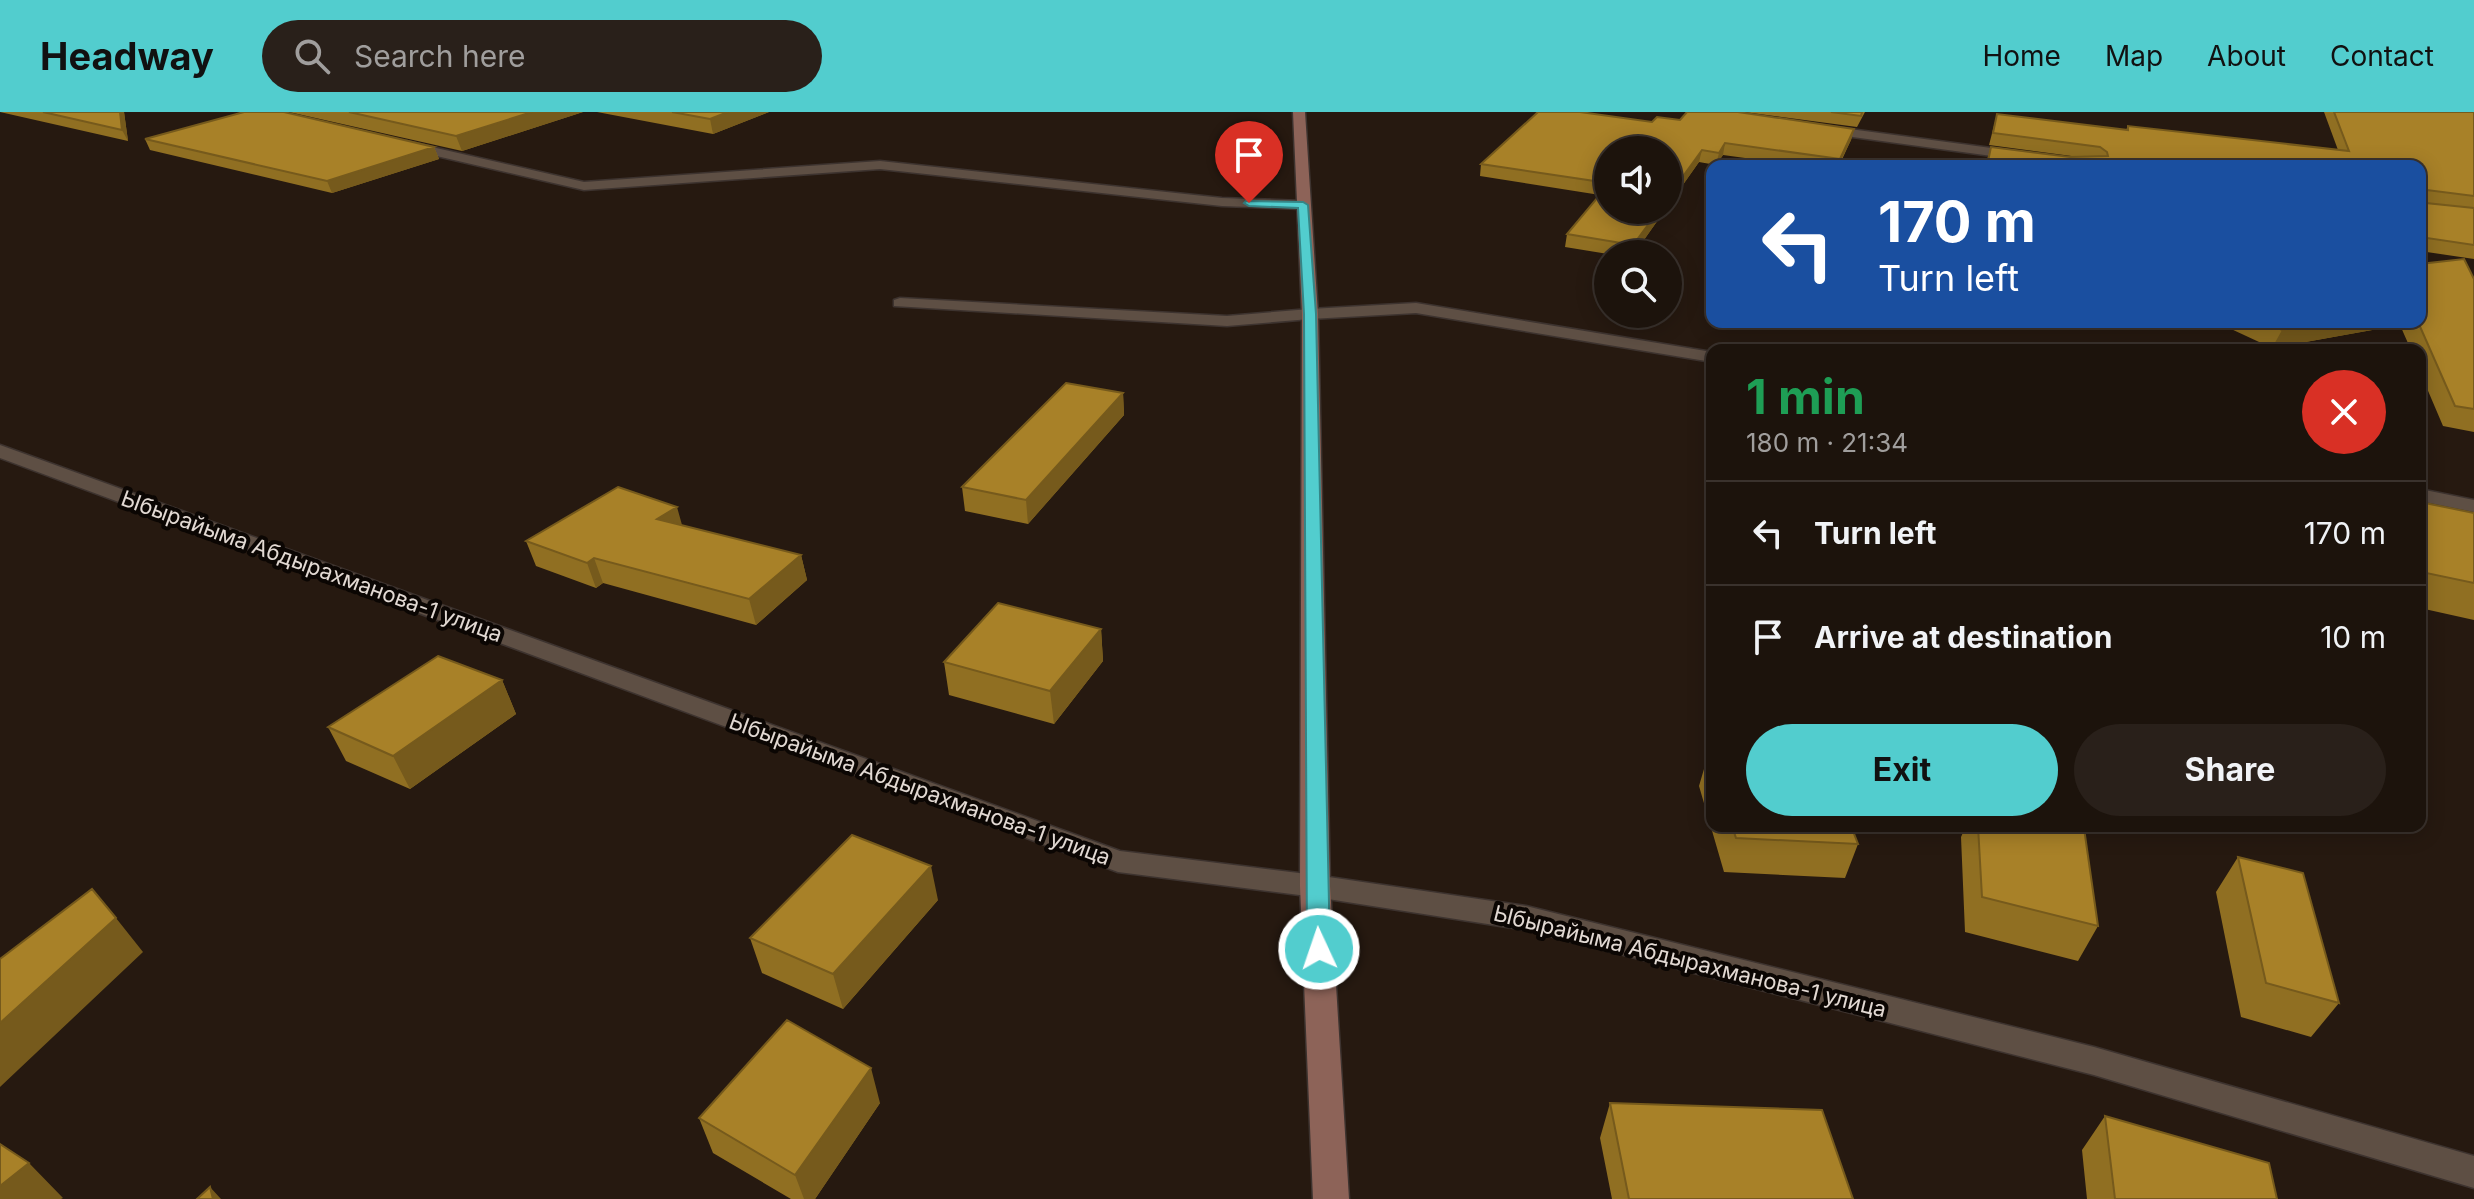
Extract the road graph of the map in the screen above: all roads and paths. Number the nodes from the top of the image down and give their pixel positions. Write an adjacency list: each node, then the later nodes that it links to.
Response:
1 (1299, 112): 5 (street)
2 (1803, 127): 4 (street)
3 (399, 144): 5 (street)
4 (2034, 158)
5 (1303, 205): 7 (street)
6 (900, 303): 7 (street)
7 (1310, 314): 8 (street); 12 (street)
8 (1706, 356)
9 (0, 451): 12 (street, Ыбырайыма Абдырахманова-1 улица)
10 (2426, 496): 11 (street)
11 (2474, 506)
12 (1315, 886): 13 (street, Ыбырайыма Абдырахманова-1 улица); 14 (street)
13 (2474, 1172)
14 (1331, 1199)

